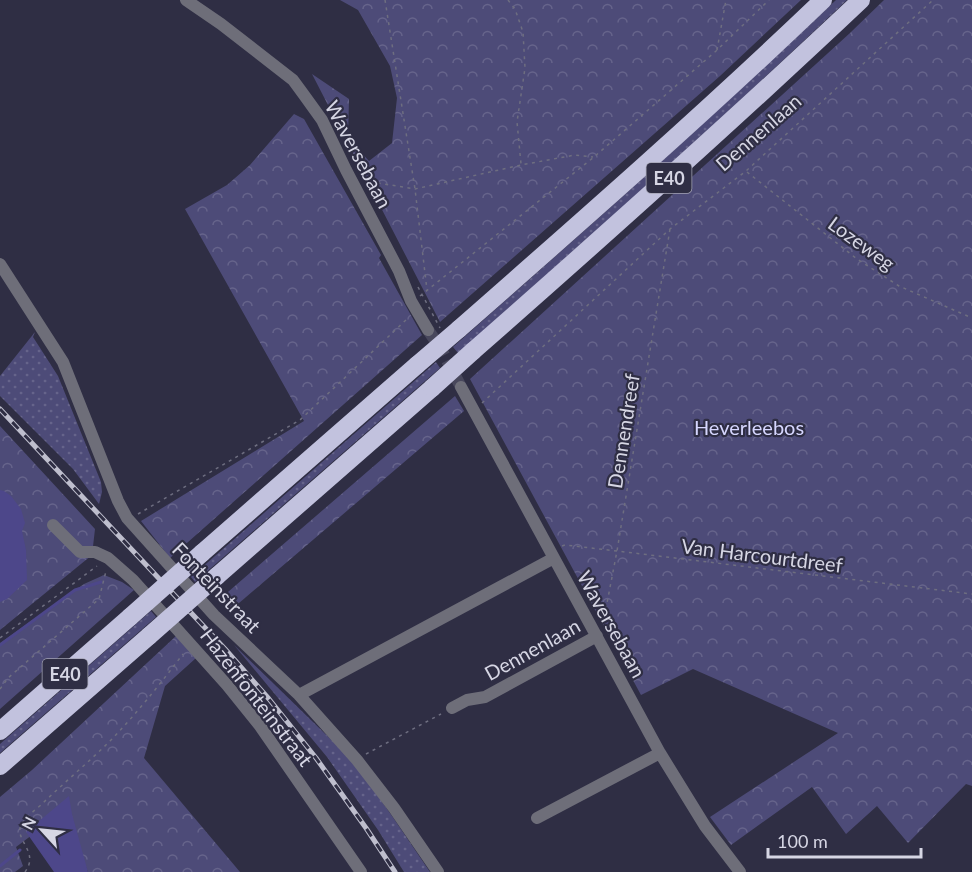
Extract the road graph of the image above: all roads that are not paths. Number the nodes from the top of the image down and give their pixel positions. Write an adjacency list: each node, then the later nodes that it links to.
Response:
1 (186, 0): 5 (street, Waversebaan)
2 (823, 0): 12 (highway, E40, bridge)
3 (861, 0): 14 (highway, E40, bridge)
4 (0, 264): 10 (street, Fonteinstraat)
5 (430, 328)
6 (461, 387): 8 (street, Waversebaan)
7 (52, 525): 16 (street, Hazenfonteinstraat)
8 (552, 555): 9 (street, Waversebaan); 10 (street)
9 (597, 636): 11 (street, Dennenlaan); 13 (street, Waversebaan)
10 (299, 695): 17 (street, Fonteinstraat)
11 (452, 708)
12 (0, 731)
13 (660, 753): 15 (street); 18 (street, Waversebaan)
14 (0, 766)
15 (537, 818)
16 (361, 872)
17 (438, 872)
18 (740, 872)

